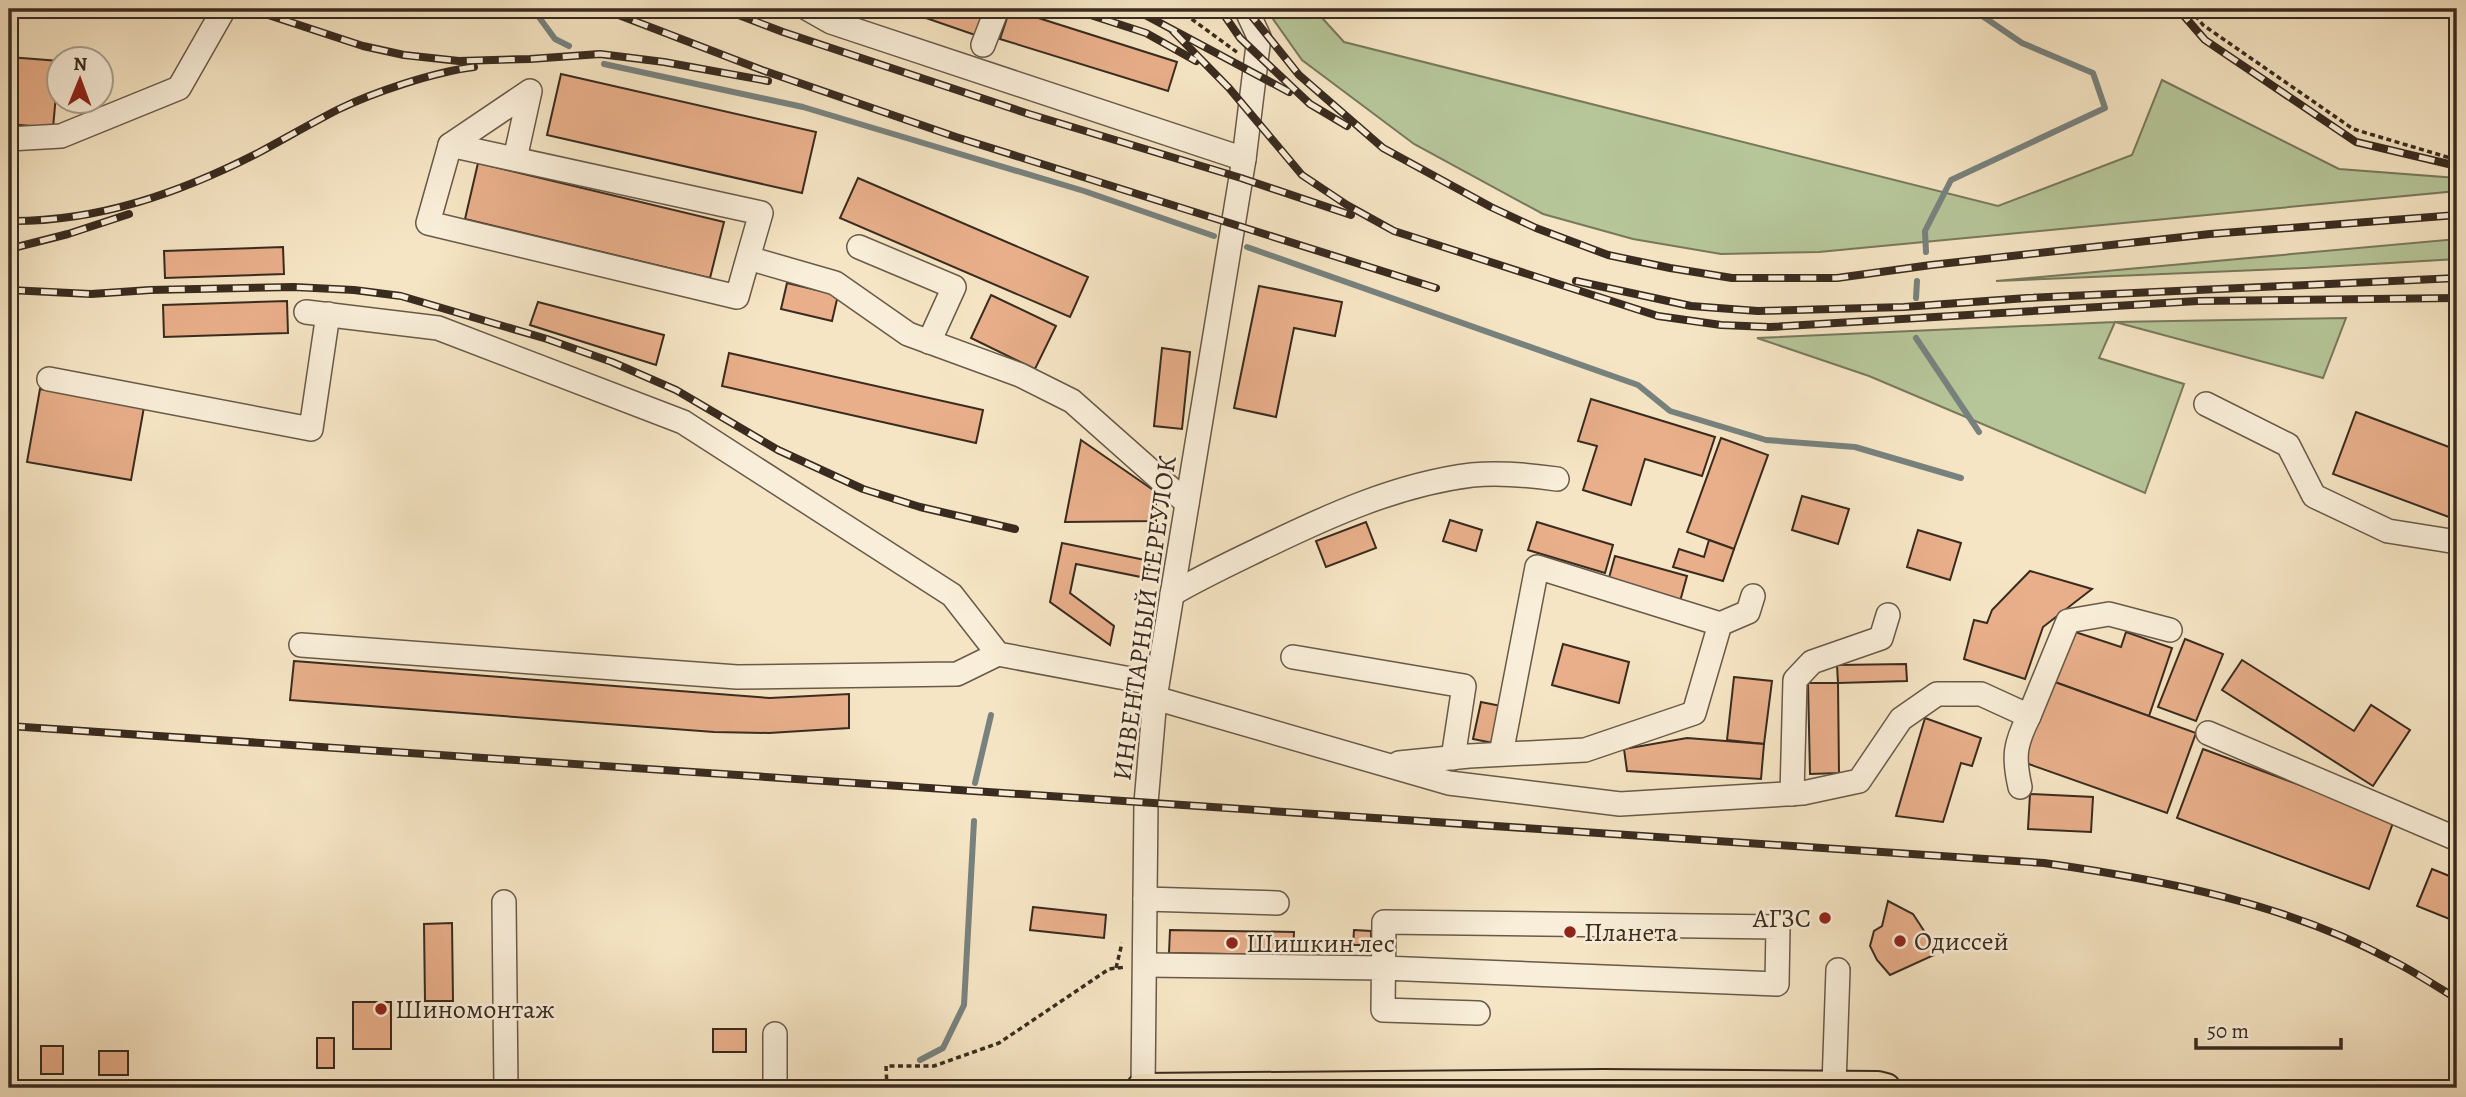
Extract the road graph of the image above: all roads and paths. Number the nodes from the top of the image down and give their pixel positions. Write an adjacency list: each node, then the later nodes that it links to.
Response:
1 (224, 9): 9 (street)
2 (808, 9): 12 (street)
3 (998, 9): 7 (street)
4 (1178, 9): 8 (path)
5 (1246, 9): 8 (street, ИНВЕНТАРНЫЙ ПЕРЕУЛОК)
6 (2190, 9): 13 (path)
7 (983, 45)
8 (1255, 65): 12 (street, ИНВЕНТАРНЫЙ ПЕРЕУЛОК)
9 (9, 139)
10 (450, 145): 11 (street); 11 (street); 15 (street)
11 (515, 159): 15 (street)
12 (1244, 159): 20 (street, ИНВЕНТАРНЫЙ ПЕРЕУЛОК)
13 (2457, 160)
14 (859, 247): 16 (street)
15 (747, 258): 16 (street)
16 (929, 342): 20 (street)
17 (49, 379): 28 (street)
18 (2206, 404): 21 (street)
19 (1557, 479): 22 (street)
20 (1187, 503): 22 (street, ИНВЕНТАРНЫЙ ПЕРЕУЛОК)
21 (2457, 542)
22 (1172, 594): 30 (street, ИНВЕНТАРНЫЙ ПЕРЕУЛОК)
23 (1753, 596): 25 (street)
24 (1888, 615): 37 (street)
25 (1720, 624): 33 (street); 33 (street)
26 (2170, 630): 31 (street)
27 (301, 645): 28 (street)
28 (998, 654): 30 (street)
29 (1293, 657): 34 (street)
30 (1156, 691): 35 (street); 39 (street, ИНВЕНТАРНЫЙ ПЕРЕУЛОК)
31 (2029, 716): 36 (street); 37 (street)
32 (2208, 733): 38 (street)
33 (1501, 754): 34 (street)
34 (1453, 758): 35 (street)
35 (1385, 765): 37 (street)
36 (2020, 787)
37 (1792, 794)
38 (2457, 839)
39 (1145, 899): 41 (street); 42 (street, ИНВЕНТАРНЫЙ ПЕРЕУЛОК)
40 (504, 902): 48 (street)
41 (1277, 903)
42 (1144, 965): 43 (street); 50 (path); 51 (street, ИНВЕНТАРНЫЙ ПЕРЕУЛОК)
43 (1383, 968): 43 (street); 45 (street)
44 (1838, 970): 47 (street)
45 (1478, 1013)
46 (775, 1034): 49 (street)
47 (1834, 1085): 52 (main road); 53 (main road)
48 (506, 1088)
49 (775, 1088)
50 (887, 1088)
51 (1142, 1088): 52 (main road)
52 (1368, 1088)
53 (1886, 1088)

